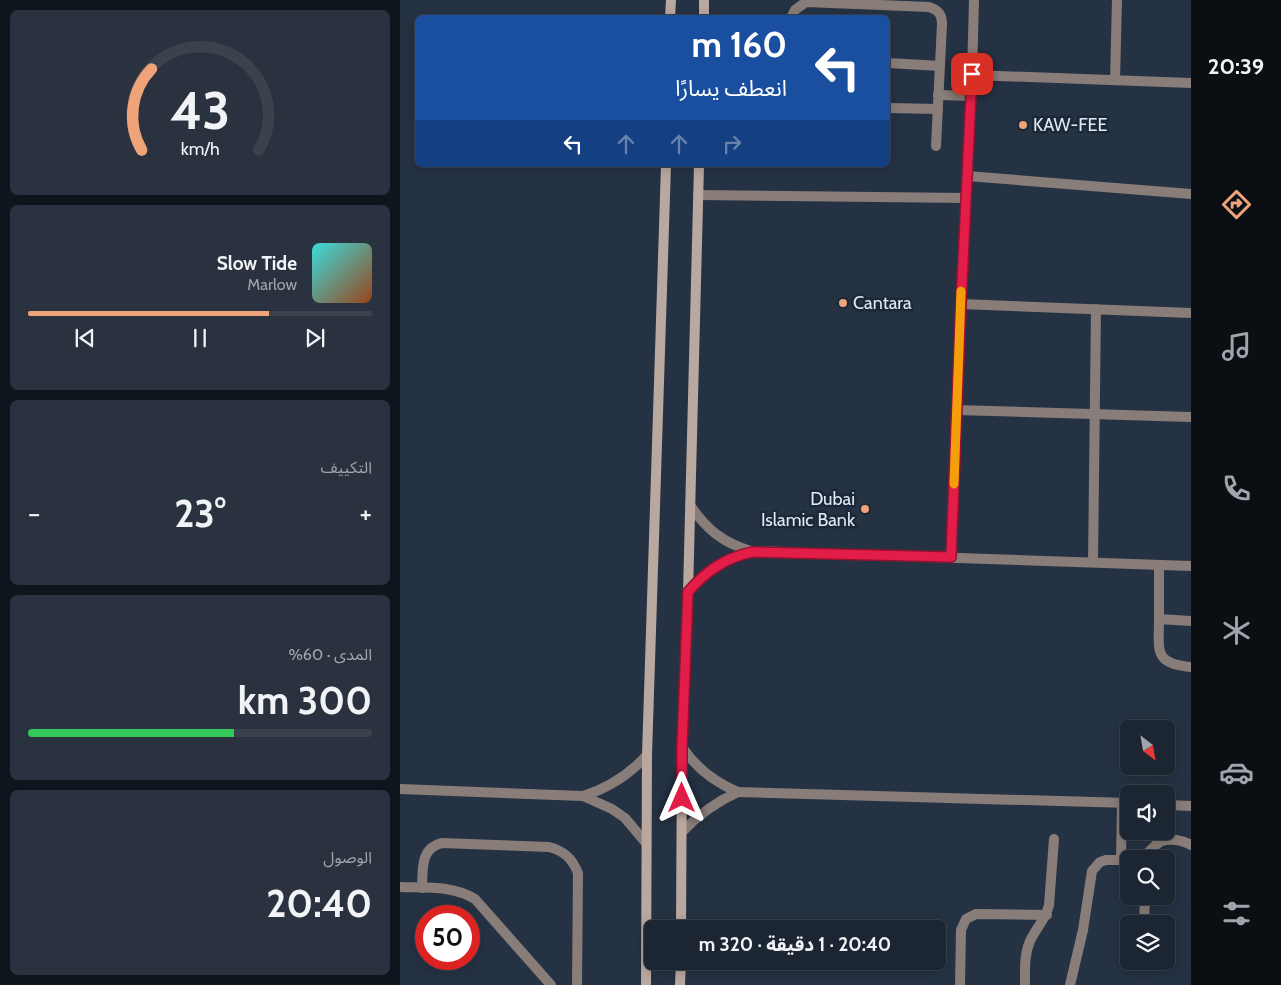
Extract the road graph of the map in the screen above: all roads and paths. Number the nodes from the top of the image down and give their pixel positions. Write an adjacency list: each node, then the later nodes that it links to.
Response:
1 (671, 0): 5 (main road)
2 (704, 0): 6 (main road)
3 (974, 0): 10 (street)
4 (1116, 0): 11 (street)
5 (670, 15)
6 (704, 15)
7 (792, 15): 9 (street)
8 (890, 64): 9 (street)
9 (940, 66): 13 (street)
10 (972, 74): 11 (street); 14 (street)
11 (1115, 80): 12 (street)
12 (1191, 83)
13 (938, 95): 14 (street); 16 (street)
14 (971, 96): 20 (street)
15 (890, 108): 16 (street)
16 (938, 110): 17 (street)
17 (936, 146)
18 (666, 167): 41 (main road)
19 (699, 167): 22 (main road)
20 (967, 176): 21 (street); 23 (street)
21 (1191, 194)
22 (698, 195): 23 (street); 30 (main road)
23 (966, 198): 24 (street)
24 (961, 304): 25 (street); 27 (street)
25 (1096, 310): 26 (street); 28 (street)
26 (1191, 313)
27 (957, 410): 28 (street); 32 (street)
28 (1095, 414): 29 (street); 33 (street)
29 (1191, 417)
30 (690, 505): 31 (street); 36 (main road)
31 (752, 552): 32 (street); 36 (street)
32 (951, 557): 33 (street)
33 (1093, 562): 34 (street)
34 (1160, 564): 35 (street); 37 (street)
35 (1191, 566)
36 (688, 592): 40 (main road)
37 (1159, 619): 38 (street); 39 (street)
38 (1191, 621)
39 (1191, 666)
40 (682, 747): 43 (street); 48 (main road)
41 (647, 755): 44 (street); 50 (main road)
42 (400, 789): 44 (street)
43 (738, 792): 45 (street); 48 (street)
44 (582, 796): 50 (street)
45 (1120, 803)
46 (1175, 805): 47 (street)
47 (1191, 806)
48 (682, 832): 57 (main road)
49 (1054, 839): 56 (street)
50 (646, 843): 61 (main road)
51 (1191, 846): 52 (street)
52 (1150, 850)
53 (1120, 860): 65 (street)
54 (400, 887): 55 (street)
55 (422, 888): 59 (street); 60 (street)
56 (1047, 915): 63 (street); 64 (street)
57 (681, 920)
58 (681, 970): 62 (main road)
59 (551, 985)
60 (577, 985)
61 (646, 985)
62 (680, 985)
63 (960, 985)
64 (1025, 985)
65 (1070, 985)

